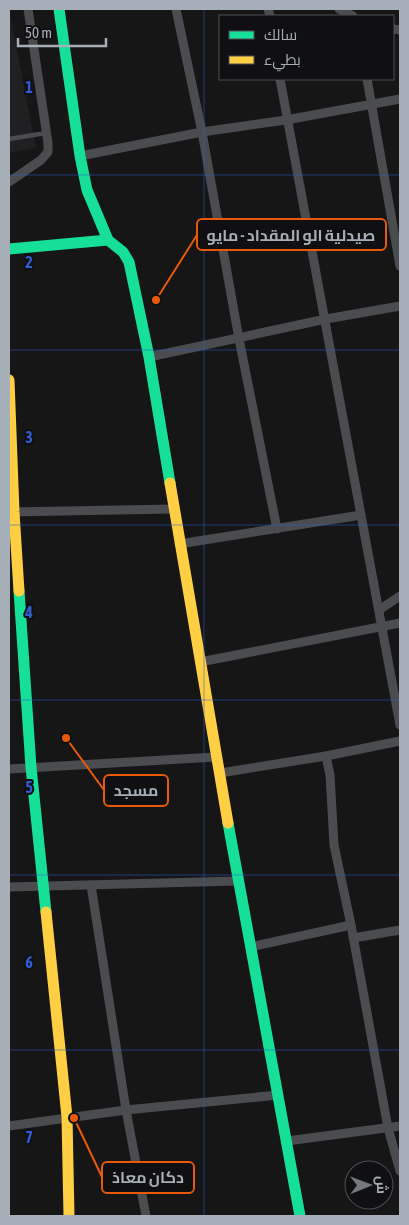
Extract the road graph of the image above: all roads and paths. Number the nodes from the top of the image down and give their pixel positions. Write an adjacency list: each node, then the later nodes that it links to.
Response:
1 (28, 9): 12 (street)
2 (59, 9): 14 (street)
3 (176, 9): 11 (street)
4 (339, 9): 5 (street)
5 (352, 15)
6 (280, 80): 10 (street)
7 (367, 80): 9 (street)
8 (400, 99): 9 (street)
9 (371, 104): 10 (street); 18 (street)
10 (286, 120): 11 (street); 20 (street)
11 (202, 132): 14 (street); 21 (street)
12 (46, 133): 13 (lane); 15 (street)
13 (9, 139)
14 (80, 156): 16 (street)
15 (9, 182)
16 (108, 240): 17 (street); 22 (street)
17 (9, 249)
18 (400, 266)
19 (400, 306): 20 (street)
20 (326, 319): 21 (street); 26 (street)
21 (239, 338): 22 (street); 27 (street)
22 (149, 357): 24 (street)
23 (9, 380): 25 (street)
24 (173, 509): 25 (street); 28 (street)
25 (11, 512): 38 (street)
26 (361, 515): 27 (street); 30 (street)
27 (277, 529): 28 (street)
28 (179, 544): 33 (street)
29 (400, 596): 30 (street)
30 (379, 610): 32 (street)
31 (400, 623): 32 (street)
32 (382, 626): 33 (street); 34 (street)
33 (200, 662): 36 (street)
34 (400, 724)
35 (400, 741): 37 (street)
36 (216, 756): 38 (street); 40 (street)
37 (326, 756): 40 (street); 45 (street)
38 (31, 767): 39 (street); 43 (street)
39 (9, 769)
40 (220, 773): 41 (street)
41 (238, 881): 42 (street); 48 (street)
42 (91, 885): 43 (street); 50 (street)
43 (44, 886): 44 (street); 51 (street)
44 (9, 887)
45 (351, 925): 47 (street); 48 (street)
46 (400, 930): 47 (street)
47 (354, 938): 54 (street)
48 (250, 947): 49 (street)
49 (278, 1095): 50 (street); 55 (street)
50 (126, 1110): 51 (street); 58 (street)
51 (67, 1117): 52 (street); 57 (street)
52 (9, 1126)
53 (400, 1126): 54 (street)
54 (388, 1128): 55 (street); 56 (street)
55 (287, 1142): 59 (street)
56 (400, 1171)
57 (69, 1216)
58 (146, 1216)
59 (300, 1216)

